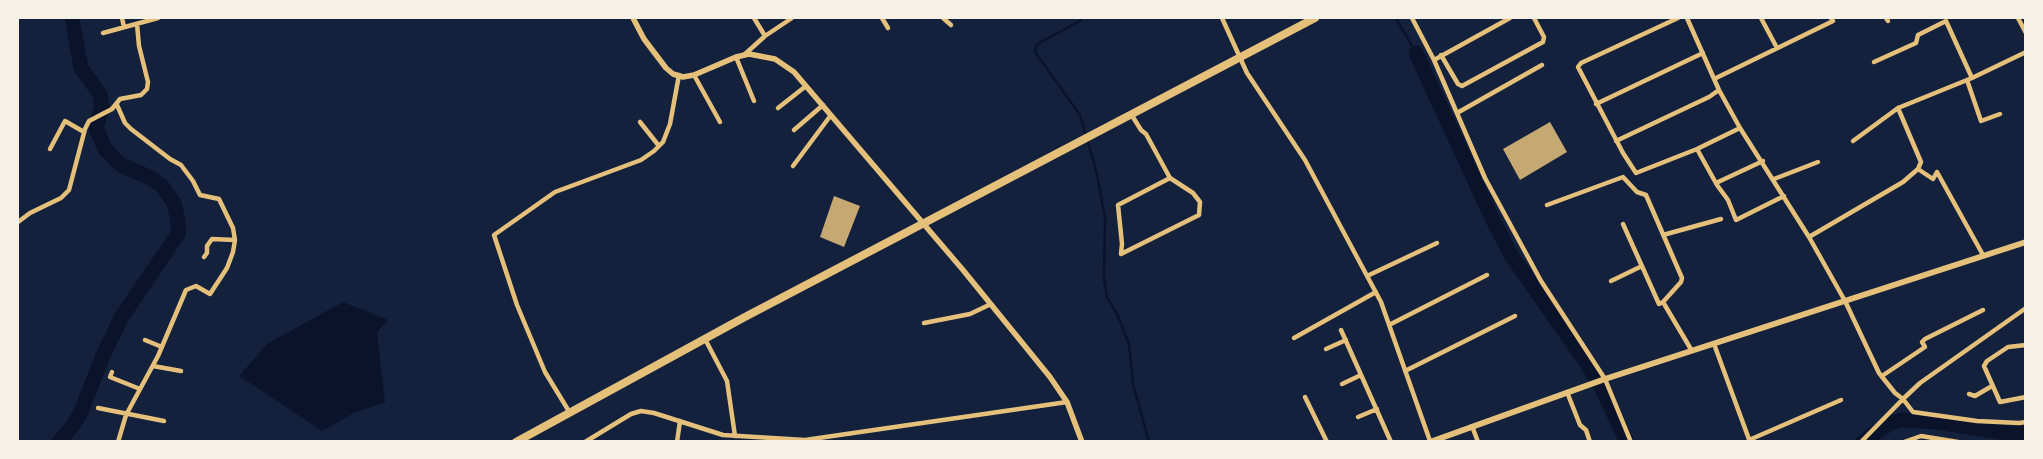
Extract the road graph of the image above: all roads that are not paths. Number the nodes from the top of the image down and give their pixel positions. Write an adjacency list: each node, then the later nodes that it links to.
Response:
1 (122, 18): 20 (street)
2 (158, 18): 18 (street)
3 (633, 18): 35 (street)
4 (754, 18): 24 (street)
5 (791, 18): 24 (street)
6 (882, 18): 21 (street)
7 (943, 18): 19 (street)
8 (1222, 18): 31 (street)
9 (1314, 18): 31 (highway)
10 (1412, 18): 32 (street)
11 (1510, 18): 29 (street)
12 (1534, 18): 29 (street)
13 (1678, 18): 42 (street)
14 (1687, 18): 27 (street)
15 (1761, 18): 25 (street)
16 (1831, 18): 25 (street)
17 (2018, 18): 23 (street)
18 (136, 24): 20 (street); 43 (street)
19 (951, 25)
20 (124, 27): 22 (street)
21 (888, 28)
22 (103, 32)
23 (2026, 33)
24 (764, 36): 28 (street)
25 (1776, 48): 37 (street)
26 (2026, 52): 38 (street)
27 (1703, 53): 37 (street); 42 (street)
28 (744, 55): 30 (street); 39 (street)
29 (1441, 55): 32 (street)
30 (736, 57): 36 (street); 41 (street)
31 (1239, 57): 48 (highway); 83 (street)
32 (1434, 60): 47 (street)
33 (1874, 62): 38 (street)
34 (1542, 65): 47 (street)
35 (679, 75): 36 (street); 58 (street)
36 (694, 75): 52 (street)
37 (1714, 79): 40 (street)
38 (1969, 79): 46 (street); 49 (street)
39 (806, 86): 44 (street); 45 (street)
40 (1719, 90): 53 (street); 57 (street)
41 (754, 101)
42 (1596, 104): 57 (street)
43 (116, 105): 55 (street); 76 (street)
44 (823, 105): 50 (street); 54 (street)
45 (778, 108)
46 (1898, 108): 56 (street); 64 (street)
47 (1457, 113): 110 (street)
48 (1132, 114): 65 (street); 72 (highway)
49 (2000, 114)
50 (831, 115): 63 (street); 72 (street)
51 (640, 122): 58 (street)
52 (720, 122)
53 (1740, 128): 60 (street); 61 (street)
54 (794, 130)
55 (84, 132): 59 (street); 71 (street)
56 (1853, 140)
57 (1616, 141): 60 (street)
58 (659, 146): 123 (street)
59 (50, 149)
60 (1697, 149): 67 (street)
61 (1763, 161): 66 (street); 67 (street)
62 (1818, 162): 66 (street)
63 (793, 166)
64 (1918, 169): 75 (street); 79 (street)
65 (1170, 178): 65 (street)
66 (1774, 179): 68 (street)
67 (1716, 183): 68 (street)
68 (1784, 196): 75 (street)
69 (1547, 205): 74 (street)
70 (1721, 219): 74 (street)
71 (18, 222)
72 (924, 224): 88 (street); 96 (highway)
73 (1623, 224): 81 (street)
74 (1663, 235): 87 (street)
75 (1809, 237): 86 (street)
76 (235, 240): 80 (street); 101 (street)
77 (2026, 242): 79 (main road)
78 (1437, 243): 83 (street)
79 (1983, 256): 86 (main road)
80 (204, 257)
81 (1642, 266): 84 (street); 87 (street)
82 (1487, 275): 93 (street)
83 (1367, 276): 85 (street)
84 (1611, 281)
85 (1376, 292): 93 (street); 95 (street)
86 (1845, 301): 99 (main road); 109 (street)
87 (1663, 302): 103 (street)
88 (991, 304): 92 (street); 120 (street)
89 (2026, 308): 118 (street)
90 (1982, 310): 109 (street)
91 (1515, 316): 106 (street)
92 (924, 324)
93 (1389, 325): 106 (street)
94 (1341, 330): 98 (street)
95 (1294, 338)
96 (704, 339): 123 (highway); 131 (street)
97 (145, 340): 101 (street)
98 (1346, 340): 102 (street); 108 (street)
99 (1714, 344): 103 (main road); 132 (street)
100 (2026, 345): 112 (street)
101 (162, 347): 104 (street)
102 (1326, 349)
103 (1692, 351): 110 (main road)
104 (153, 366): 105 (street); 113 (street)
105 (181, 371)
106 (1405, 371): 142 (street)
107 (112, 372): 113 (street)
108 (1361, 375): 111 (street); 122 (street)
109 (1882, 376): 118 (street)
110 (1605, 379): 114 (main road); 145 (street)
111 (1342, 384)
112 (1992, 386): 115 (street); 117 (street)
113 (140, 389): 124 (street)
114 (1567, 392): 129 (main road); 144 (street)
115 (1969, 394)
116 (1305, 397): 140 (street)
117 (2026, 397)
118 (1903, 399): 128 (street); 133 (street)
119 (1841, 400): 132 (street)
120 (1067, 402): 131 (street); 139 (street)
121 (98, 408): 124 (street)
122 (1377, 409): 125 (street); 141 (street)
123 (570, 413): 135 (highway)
124 (127, 414): 126 (street); 134 (street)
125 (1358, 417)
126 (164, 421)
127 (680, 421): 130 (street); 136 (street); 137 (street)
128 (2026, 422)
129 (1472, 426): 142 (main road); 143 (street)
130 (723, 435): 131 (street); 138 (street)
131 (735, 436)
132 (1749, 441)
133 (1863, 441)
134 (118, 442)
135 (516, 442)
136 (585, 442)
137 (677, 442)
138 (724, 442)
139 (1082, 442)
140 (1327, 442)
141 (1391, 442)
142 (1430, 442)
143 (1478, 442)
144 (1590, 442)
145 (1631, 442)
146 (1904, 442): 147 (street)
147 (1958, 442)

